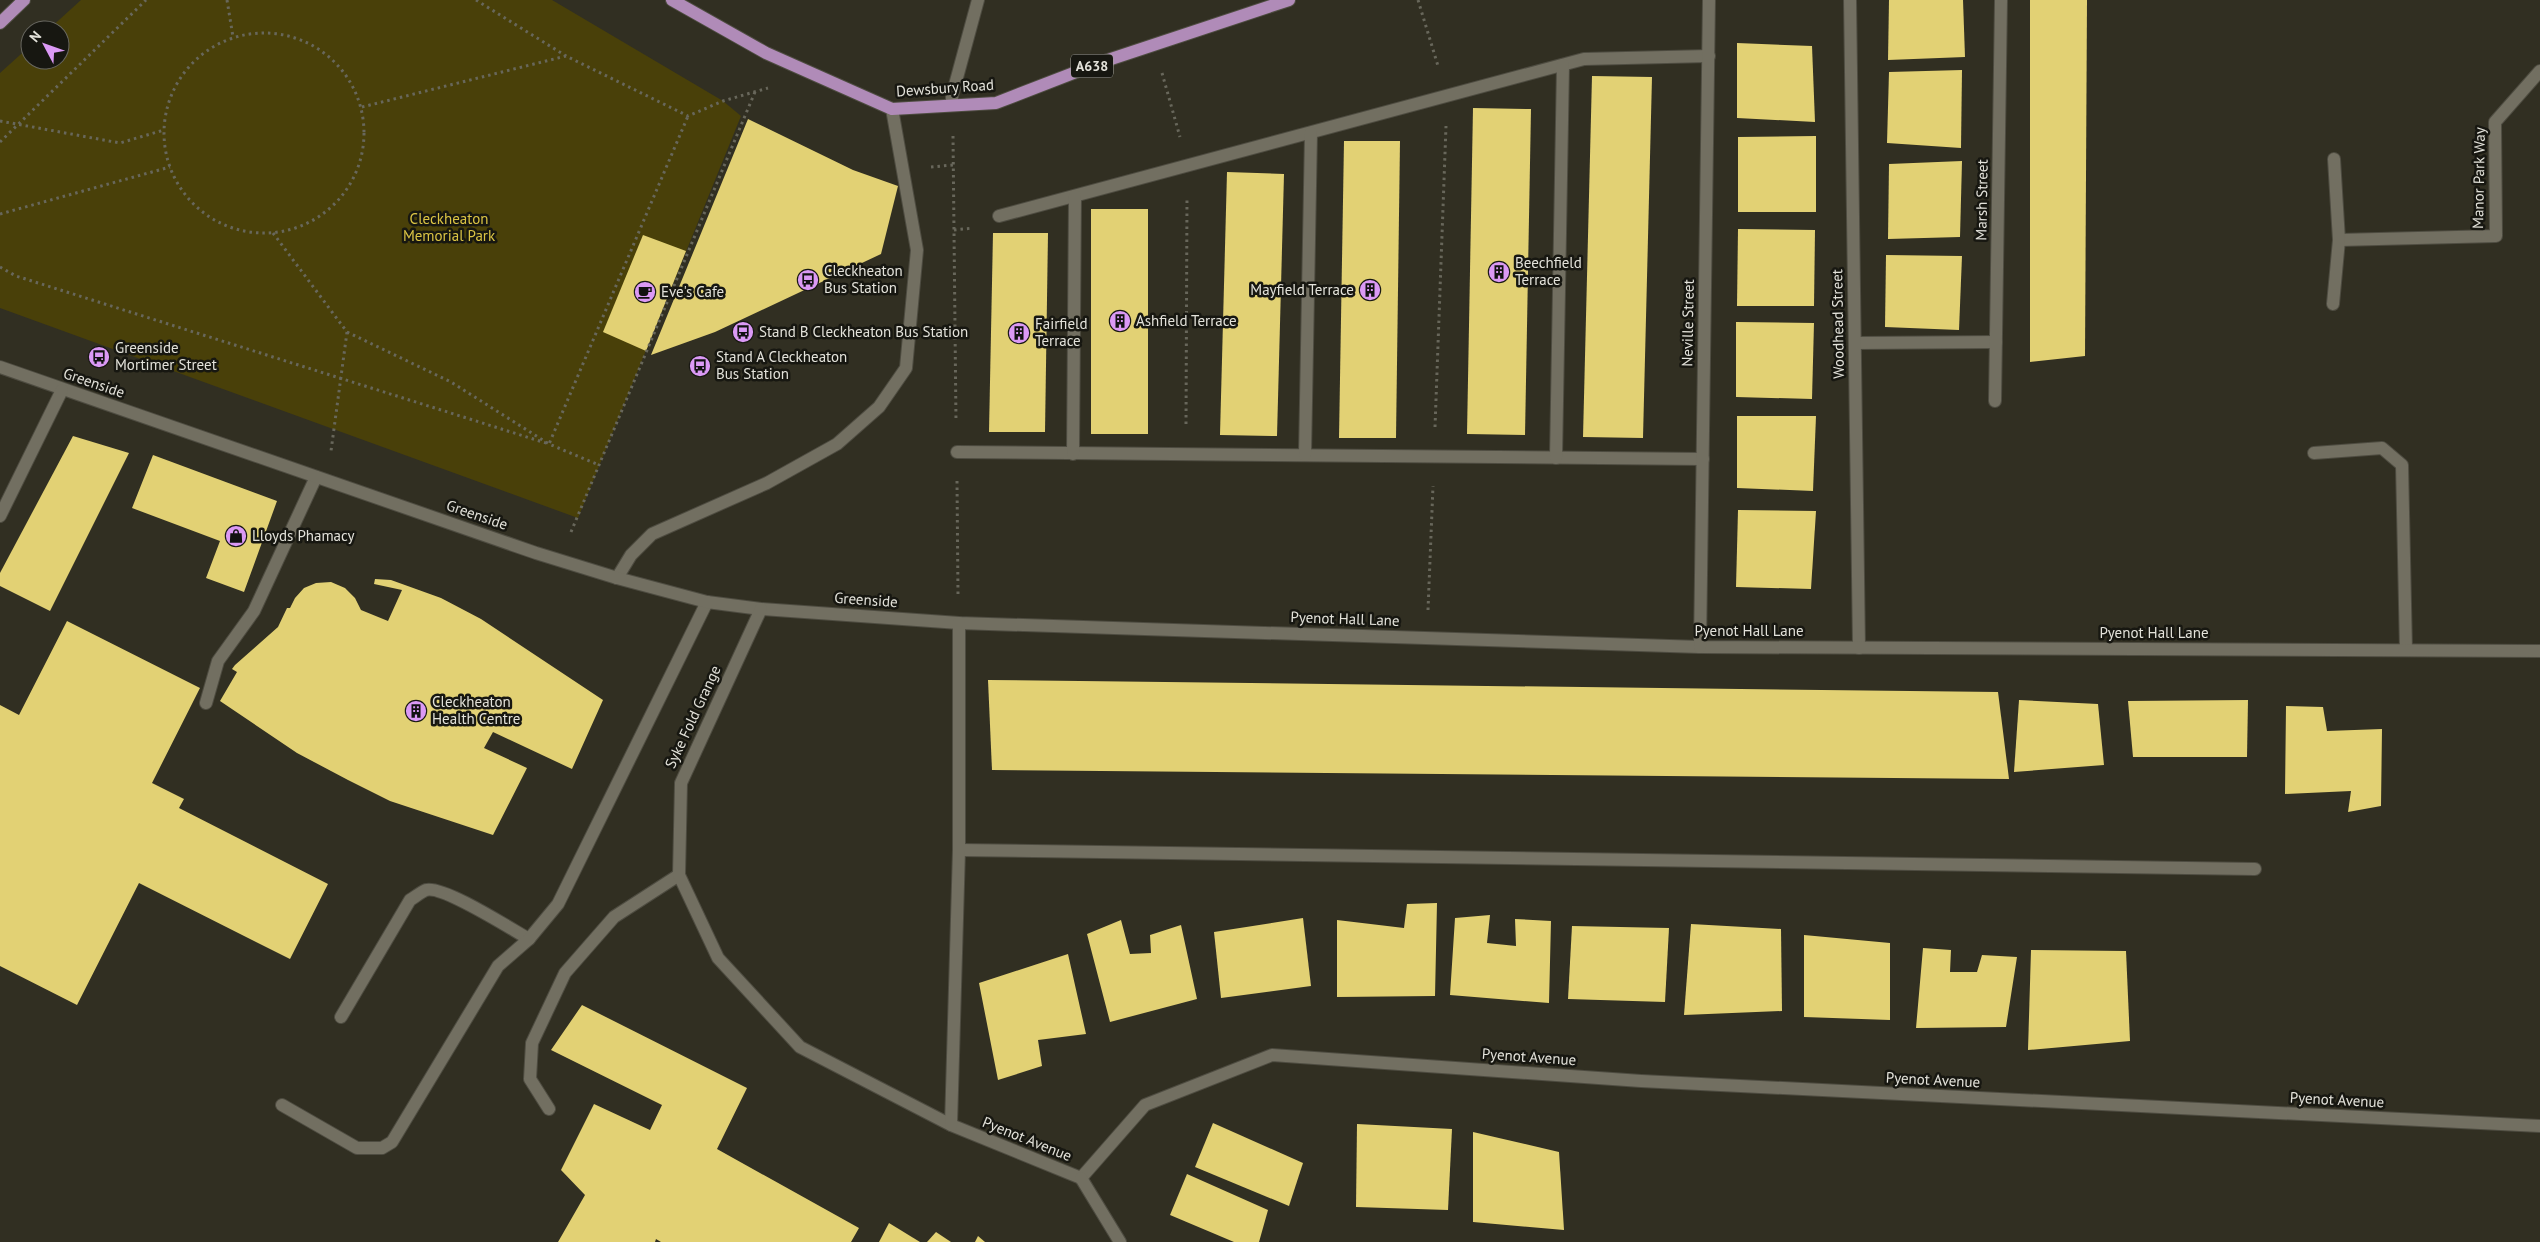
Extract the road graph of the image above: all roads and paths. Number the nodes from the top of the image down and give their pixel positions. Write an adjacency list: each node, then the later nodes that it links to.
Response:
1 (24, 0): 12 (main road)
2 (146, 0): 27 (path)
3 (227, 0): 13 (path)
4 (476, 0): 15 (path)
5 (672, 0): 19 (main road, Dewsbury Road / A638)
6 (978, 0): 22 (street)
7 (1289, 0): 14 (main road, Dewsbury Road / A638)
8 (1418, 0): 21 (path)
9 (1709, 0): 16 (street, Neville Street)
10 (1850, 0): 45 (street, Woodhead Street)
11 (2001, 0): 44 (street, Marsh Street)
12 (0, 23)
13 (233, 37): 23 (path); 28 (path)
14 (1154, 45): 22 (main road, Dewsbury Road / A638); 34 (path)
15 (566, 56): 23 (path); 25 (path)
16 (1708, 56): 17 (street); 58 (street, Neville Street)
17 (1563, 65): 21 (street); 57 (street)
18 (2540, 71): 40 (street, Manor Park Way)
19 (814, 75): 20 (path); 24 (main road, Dewsbury Road / A638)
20 (755, 92): 25 (path); 59 (path)
21 (1447, 96): 29 (street); 56 (path)
22 (952, 105): 24 (main road, Dewsbury Road / A638); 33 (path)
23 (362, 107): 39 (path)
24 (892, 108): 63 (street)
25 (688, 116): 50 (path)
26 (0, 121): 27 (path)
27 (18, 123): 28 (path); 30 (path)
28 (164, 130): 35 (path)
29 (1311, 133): 34 (street); 55 (street)
30 (0, 142)
31 (2334, 159): 40 (street)
32 (930, 161): 33 (path)
33 (953, 165): 51 (path)
34 (1187, 166): 36 (street); 54 (path)
35 (170, 167): 37 (path); 39 (path)
36 (1075, 196): 38 (street); 53 (street)
37 (0, 214)
38 (999, 216)
39 (273, 233): 43 (path)
40 (2339, 240): 42 (street)
41 (0, 267): 47 (path)
42 (2333, 304)
43 (348, 332): 47 (path); 50 (path)
44 (1996, 342): 45 (street); 49 (street, Marsh Street)
45 (1855, 343): 69 (street, Woodhead Street)
46 (0, 367): 48 (street, Greenside)
47 (341, 378): 50 (path); 60 (path)
48 (62, 390): 60 (street, Greenside); 61 (street)
49 (1994, 400)
50 (549, 444): 59 (path)
51 (957, 452): 53 (street); 66 (path)
52 (2314, 453): 70 (street)
53 (1074, 454): 54 (street)
54 (1186, 454): 55 (street)
55 (1305, 456): 56 (street)
56 (1434, 456): 57 (street); 67 (path)
57 (1556, 458): 58 (street)
58 (1703, 458): 68 (street, Neville Street)
59 (599, 465): 62 (path)
60 (322, 479): 62 (street, Greenside); 72 (street)
61 (0, 516)
62 (558, 560): 63 (street, Greenside)
63 (617, 578): 64 (street, Greenside)
64 (707, 602): 65 (street, Greenside); 76 (street)
65 (760, 609): 66 (street, Greenside); 75 (street, Syke Fold Grange)
66 (959, 623): 67 (street, Pyenot Hall Lane); 73 (street)
67 (1427, 638): 68 (street, Pyenot Hall Lane)
68 (1700, 647): 69 (street, Pyenot Hall Lane)
69 (1859, 648): 70 (street, Pyenot Hall Lane)
70 (2406, 650): 71 (street, Pyenot Hall Lane)
71 (2540, 651)
72 (206, 703)
73 (958, 850): 74 (street); 80 (street)
74 (2255, 869)
75 (679, 874): 79 (street); 80 (street, Pyenot Avenue)
76 (529, 939): 77 (street); 78 (street)
77 (341, 1017)
78 (282, 1105)
79 (548, 1109)
80 (951, 1126): 82 (street, Pyenot Avenue)
81 (2540, 1126): 82 (street, Pyenot Avenue)
82 (1081, 1178): 83 (street)
83 (1120, 1242)

